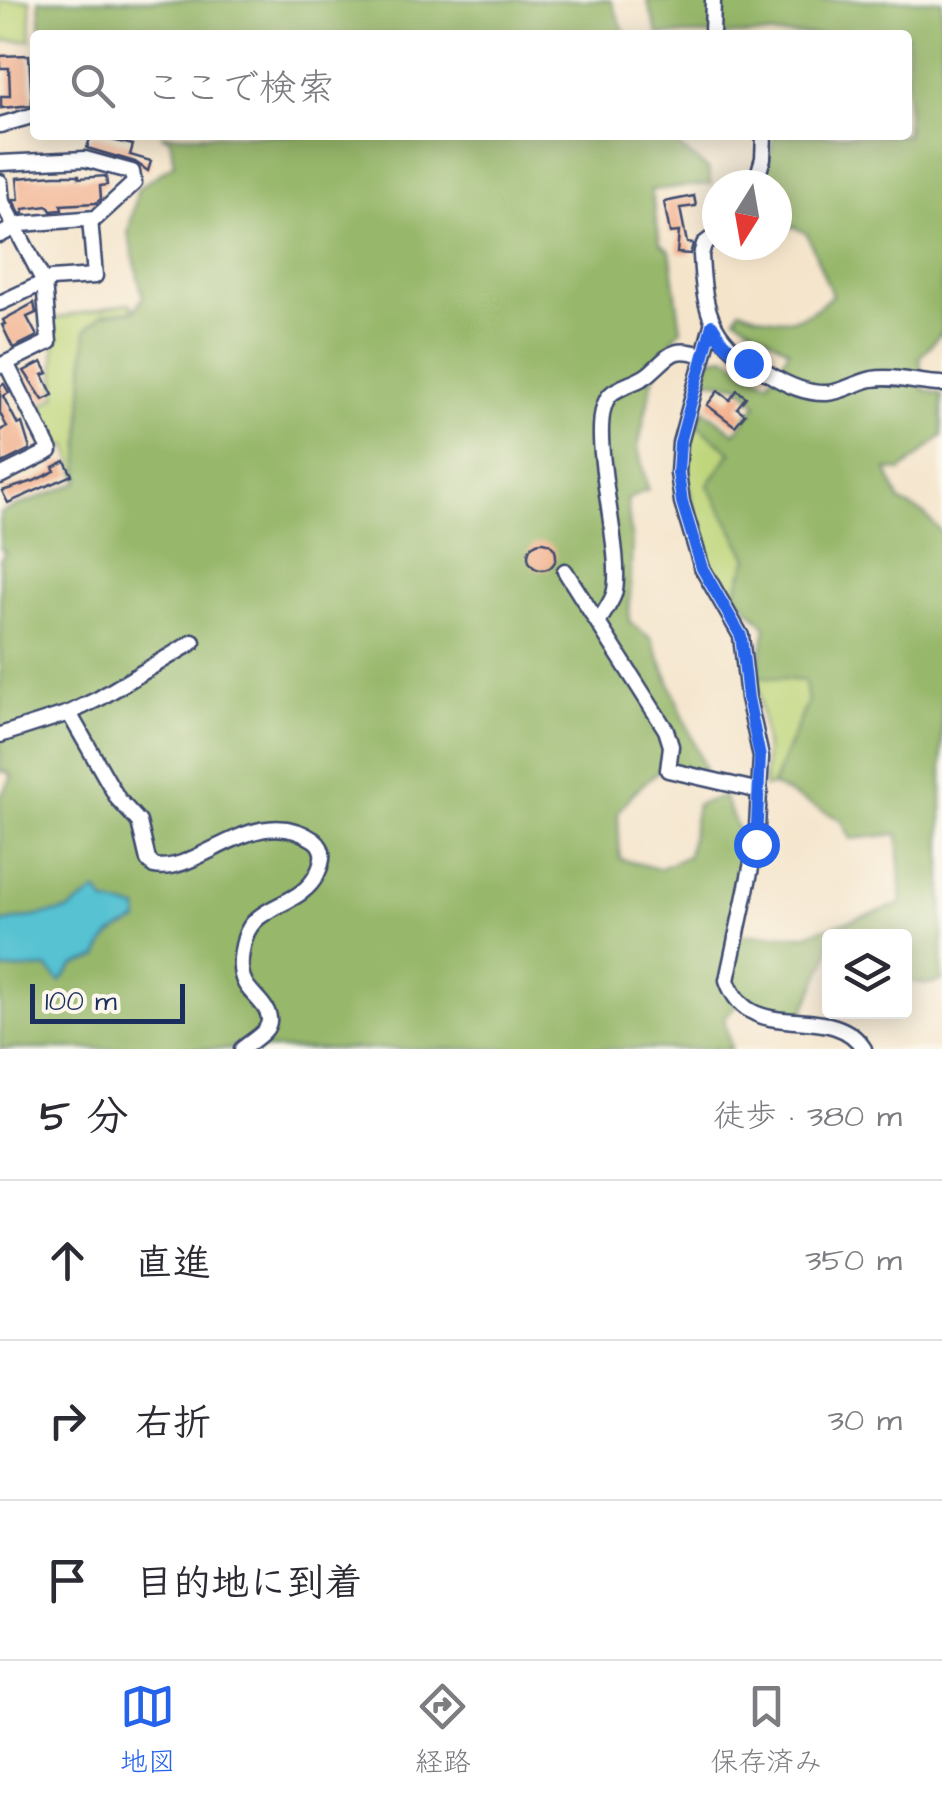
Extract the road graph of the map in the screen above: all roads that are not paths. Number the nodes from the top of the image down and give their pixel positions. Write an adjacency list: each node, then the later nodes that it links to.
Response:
1 (713, 0): 2 (street)
2 (712, 30)
3 (30, 116): 4 (street)
4 (0, 125)
5 (764, 140): 7 (street)
6 (0, 162): 9 (street)
7 (759, 170)
8 (0, 182): 10 (street)
9 (90, 219): 10 (street); 13 (street)
10 (15, 227): 11 (street); 13 (street)
11 (0, 234)
12 (702, 251): 15 (street)
13 (44, 282): 14 (street); 17 (street)
14 (0, 303)
15 (712, 325): 16 (street); 18 (street)
16 (702, 355): 21 (street); 25 (street)
17 (3, 365): 19 (street)
18 (942, 384)
19 (0, 476)
20 (565, 571): 21 (street)
21 (599, 621): 25 (street)
22 (193, 642): 23 (street)
23 (69, 714): 24 (street); 26 (street)
24 (0, 735)
25 (760, 792): 27 (street)
26 (242, 1049)
27 (864, 1049)

